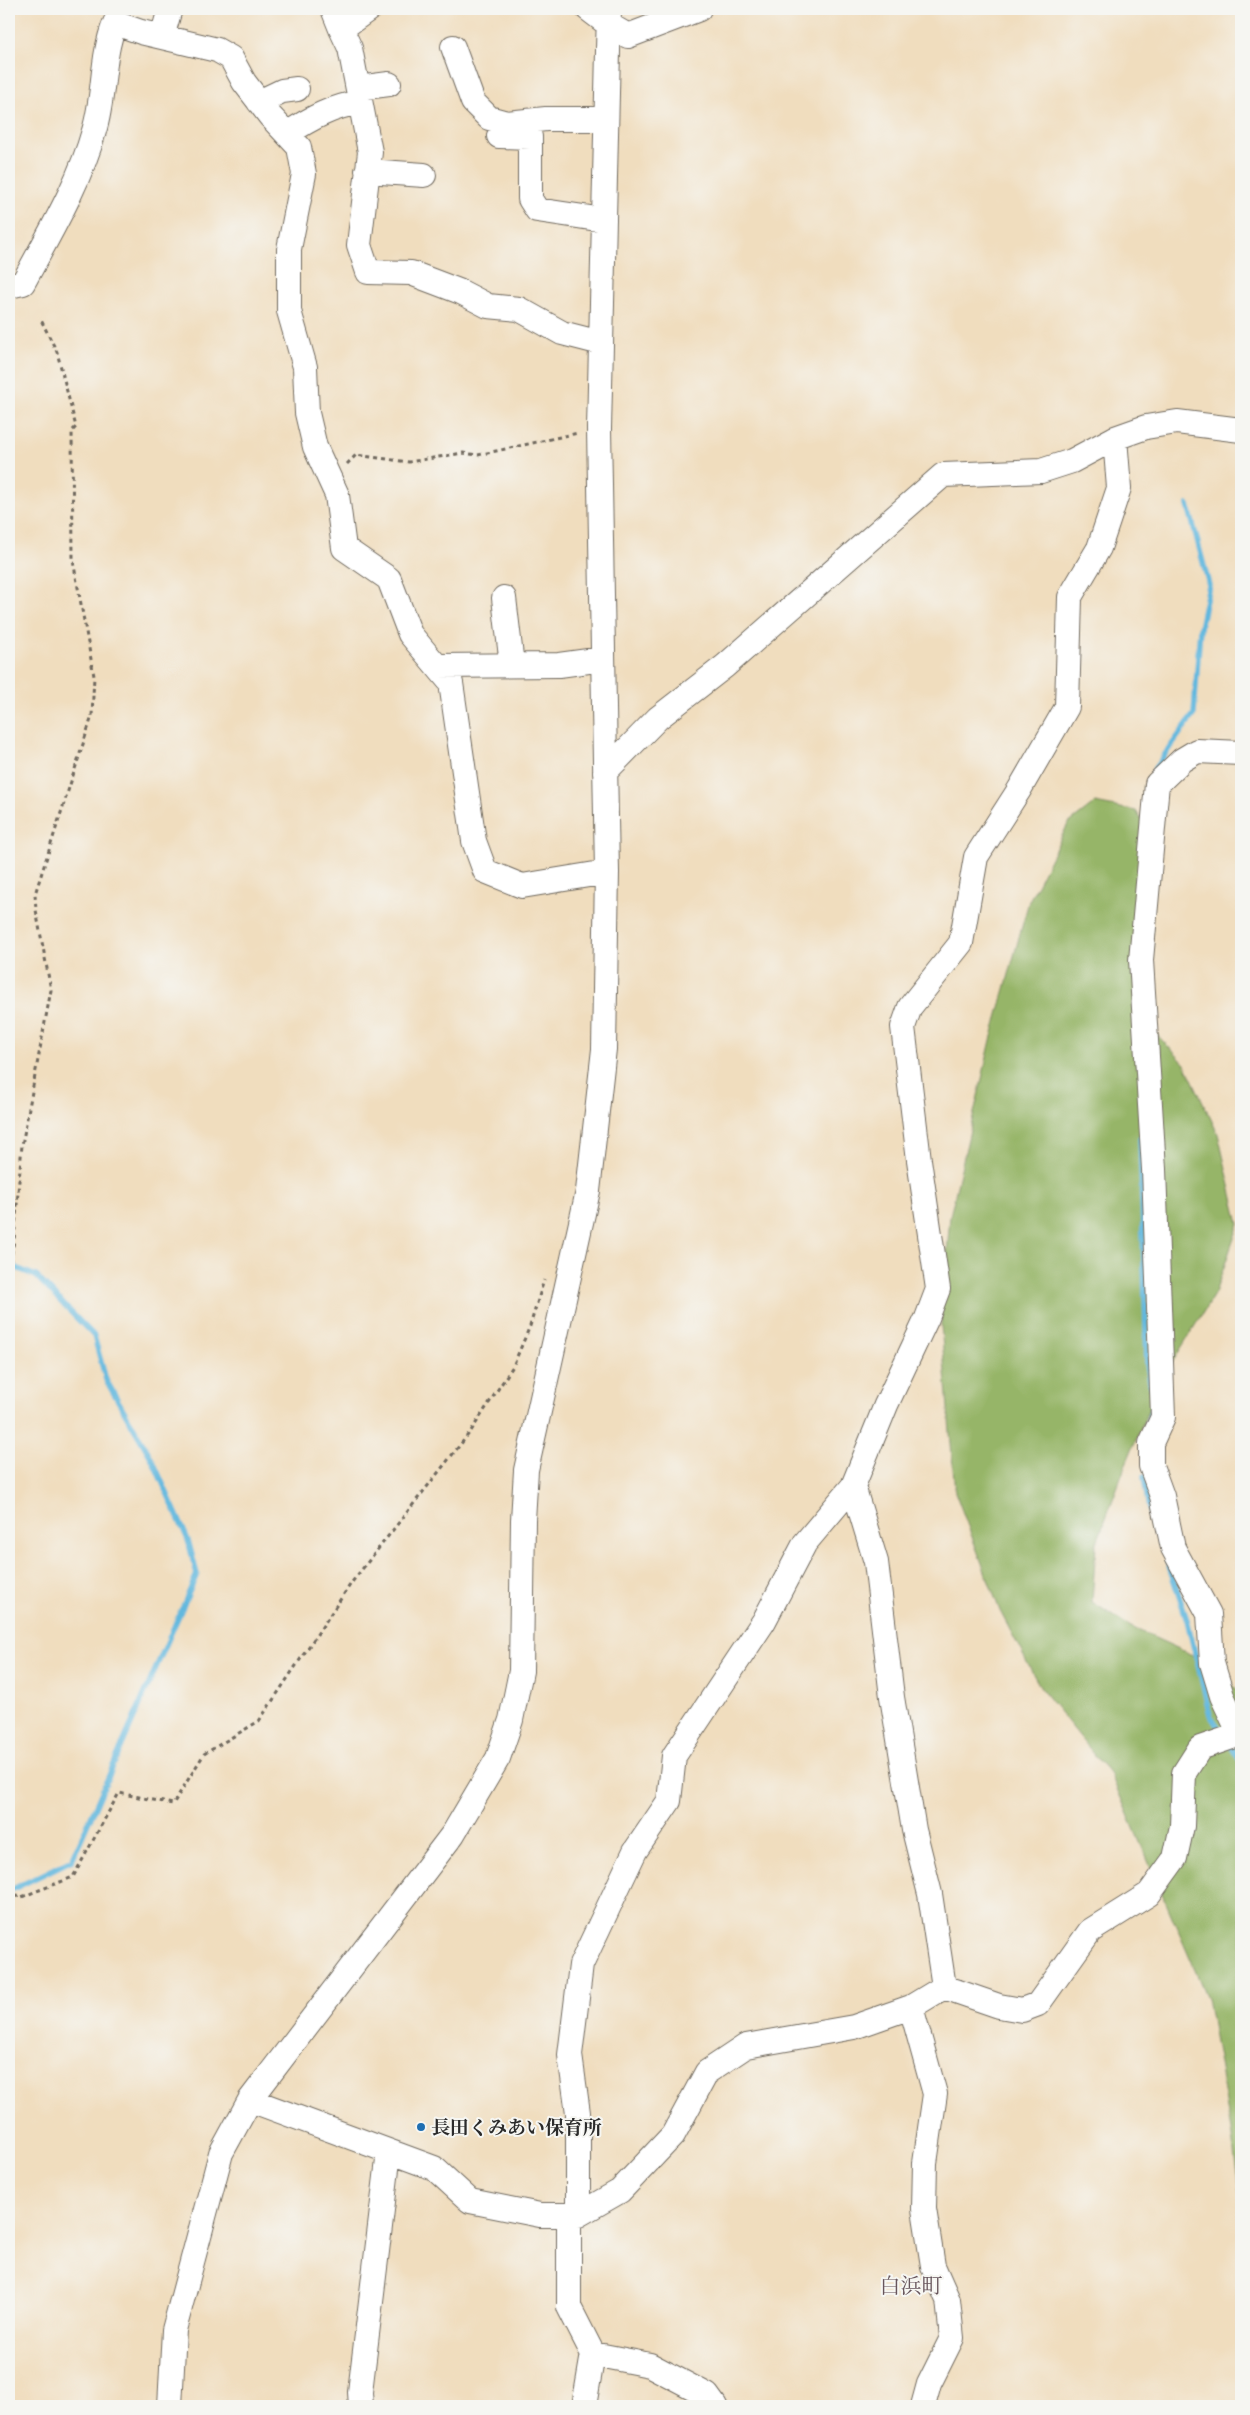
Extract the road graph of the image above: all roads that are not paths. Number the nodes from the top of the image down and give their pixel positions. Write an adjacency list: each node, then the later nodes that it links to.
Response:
1 (170, 9): 7 (street)
2 (369, 9): 6 (street)
3 (588, 9): 5 (street)
4 (698, 9): 5 (street)
5 (609, 17): 13 (street)
6 (337, 19): 11 (street)
7 (162, 37): 12 (street); 19 (street)
8 (453, 47): 13 (street)
9 (389, 84): 11 (street)
10 (297, 90): 12 (street)
11 (359, 95): 15 (street); 16 (street)
12 (259, 102): 15 (street)
13 (606, 119): 18 (street)
14 (479, 130): 18 (street)
15 (287, 134): 26 (street)
16 (367, 171): 17 (street); 20 (street)
17 (424, 175)
18 (604, 220): 20 (street)
19 (9, 286)
20 (601, 342): 24 (street)
21 (1241, 430): 22 (street)
22 (1115, 438): 28 (street); 30 (street)
23 (504, 598): 25 (street)
24 (603, 659): 25 (street); 28 (street)
25 (512, 665): 26 (street)
26 (438, 666): 29 (street)
27 (1241, 753): 31 (street)
28 (605, 772): 29 (street)
29 (607, 872): 34 (street)
30 (853, 1486): 32 (street); 36 (street)
31 (1239, 1735): 32 (street)
32 (944, 1987): 33 (street)
33 (911, 2007): 36 (street); 42 (street)
34 (250, 2100): 35 (street); 38 (street)
35 (389, 2152): 36 (street); 39 (street)
36 (573, 2215): 37 (street)
37 (593, 2354): 40 (street); 41 (street)
38 (170, 2406)
39 (361, 2406)
40 (584, 2406)
41 (715, 2406)
42 (923, 2406)

